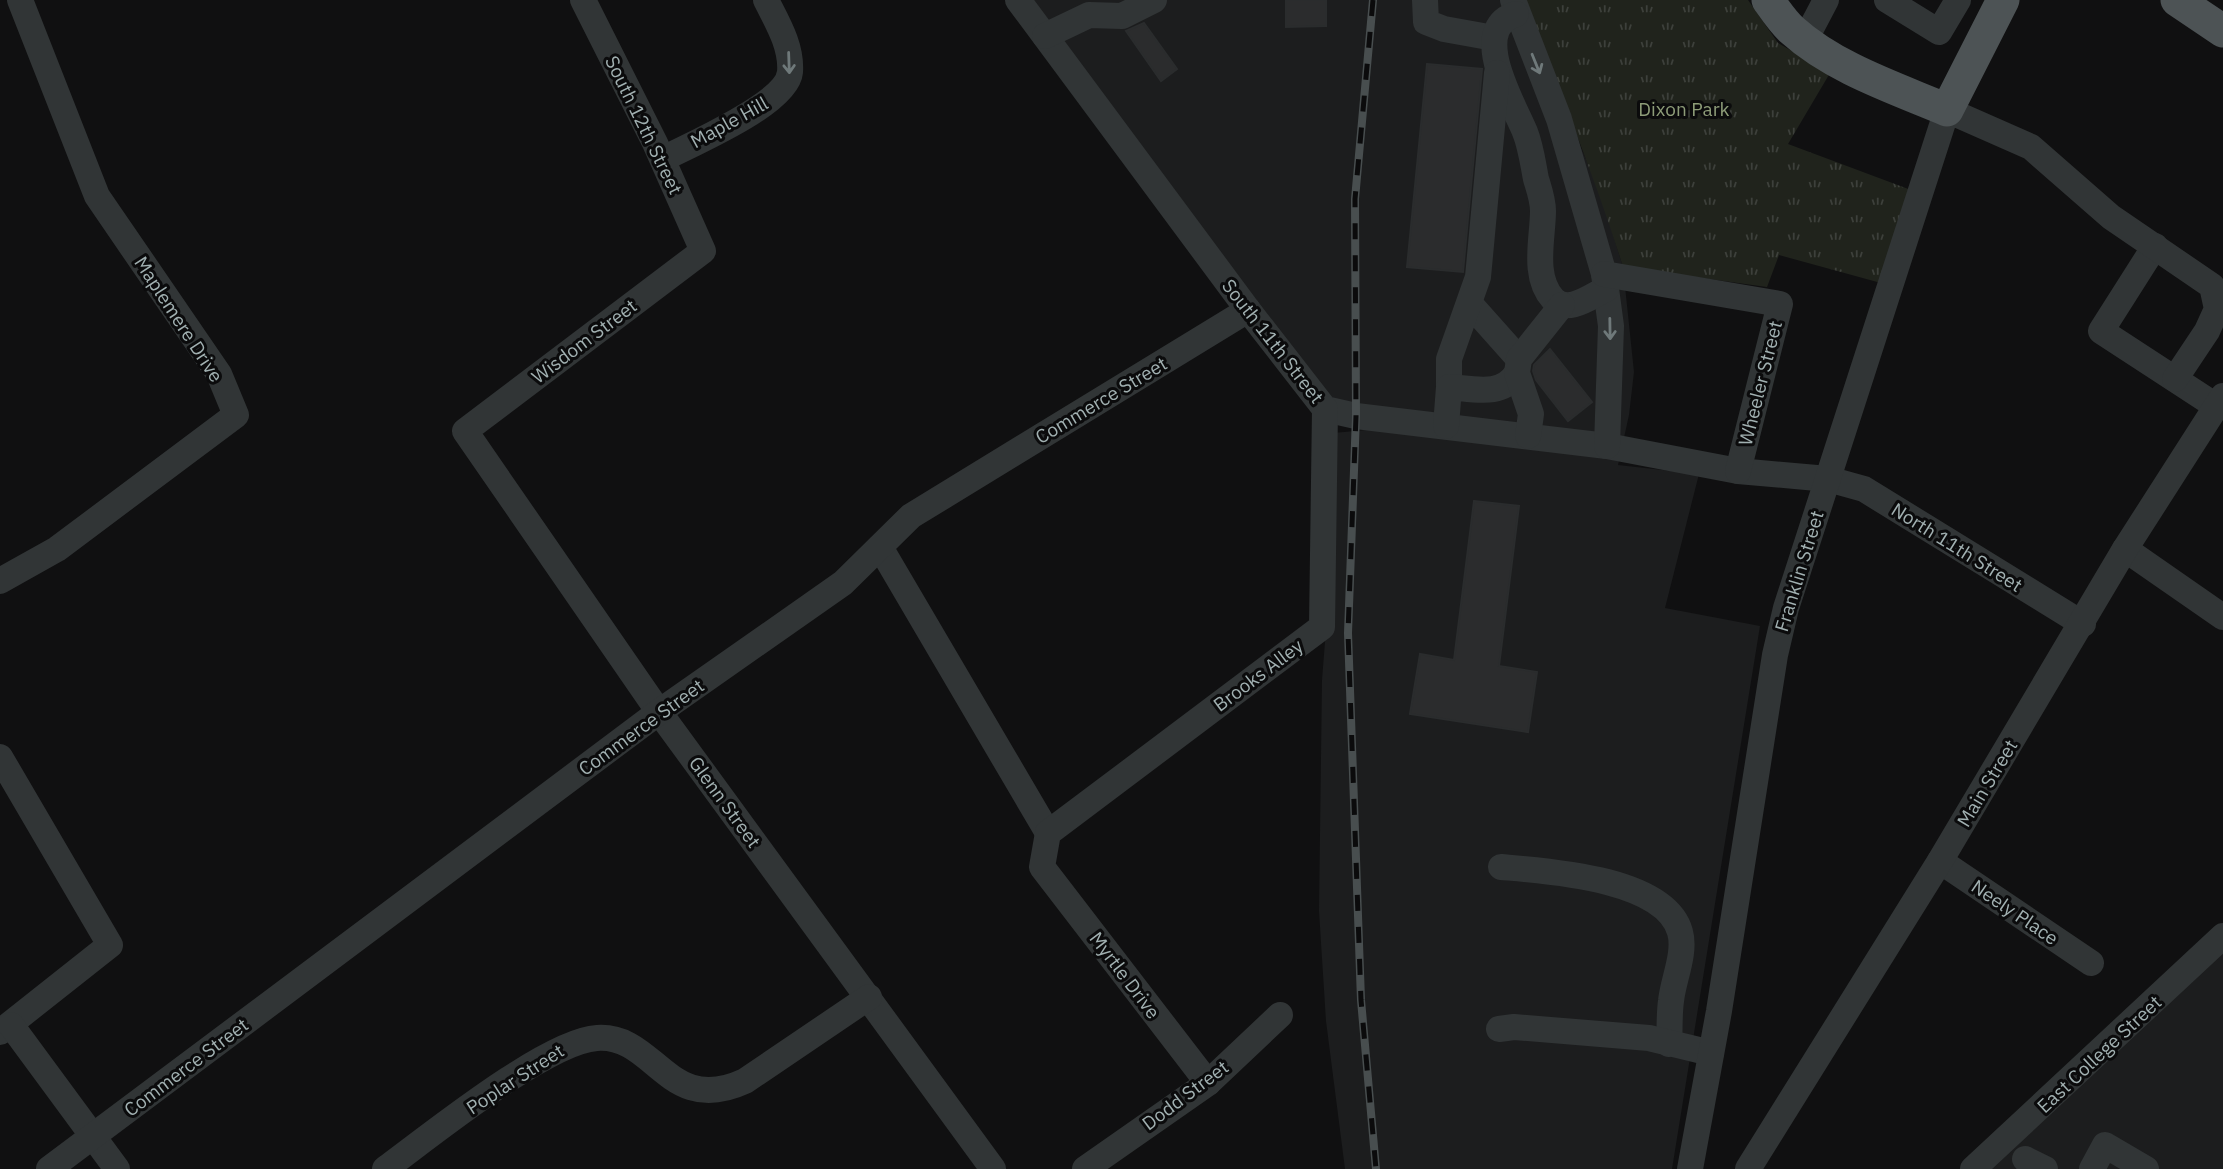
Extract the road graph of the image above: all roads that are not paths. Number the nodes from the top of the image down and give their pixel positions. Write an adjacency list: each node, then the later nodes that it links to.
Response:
1 (20, 0): 40 (street, Maplemere Drive)
2 (583, 0): 20 (street, South 12th Street)
3 (766, 0): 20 (street, Maple Hill, one-way to 20)
4 (1018, 0): 15 (street, South 11th Street)
5 (1154, 0): 15 (street)
6 (1425, 0): 16 (street)
7 (1768, 0): 17 (main road)
8 (1826, 0): 17 (street)
9 (1886, 0): 10 (street)
10 (1958, 0)
11 (2003, 0): 19 (main road, Franklin Street)
12 (2177, 0): 14 (main road)
13 (1514, 7): 16 (street); 23 (street, one-way to 23)
14 (2223, 31)
15 (1045, 36): 26 (street, South 11th Street)
16 (1494, 37): 18 (street)
17 (1805, 40): 19 (main road)
18 (1497, 68): 24 (street); 25 (street)
19 (1947, 110): 21 (street); 37 (street, Franklin Street)
20 (663, 159): 22 (street, South 12th Street)
21 (2155, 246): 28 (street); 28 (street)
22 (703, 251): 33 (street, Wisdom Street)
23 (1605, 281): 25 (street); 35 (street, one-way to 35); 36 (street, Wheeler Street)
24 (1470, 304): 27 (street); 29 (street)
25 (1562, 305): 27 (street)
26 (1248, 310): 31 (street, South 11th Street); 38 (street, Commerce Street)
27 (1518, 366): 29 (street); 34 (street)
28 (2175, 379): 30 (street)
29 (1449, 387): 32 (street)
30 (2220, 401): 39 (street, Main Street)
31 (1325, 409): 32 (street, South 11th Street); 45 (street, Brooks Alley)
32 (1447, 426): 34 (street, South 11th Street)
33 (465, 431): 43 (street, Glenn Street)
34 (1528, 436): 35 (street, South 11th Street)
35 (1607, 446): 36 (street, South 11th Street)
36 (1738, 471): 37 (street, South 11th Street)
37 (1828, 480): 42 (street, North 11th Street); 55 (street, Franklin Street)
38 (880, 547): 43 (street, Commerce Street); 45 (street)
39 (2125, 549): 41 (street); 42 (street, Main Street)
40 (0, 581)
41 (2223, 617)
42 (2082, 624): 46 (street, Main Street)
43 (659, 712): 50 (street, Glenn Street); 57 (street, Commerce Street)
44 (0, 757): 52 (street)
45 (1048, 833): 56 (street, Myrtle Drive)
46 (1940, 861): 49 (street, Neely Place); 64 (street, Main Street)
47 (1501, 867): 54 (street)
48 (2223, 936): 65 (street, East College Street)
49 (2091, 963)
50 (869, 997): 60 (street, Poplar Street); 61 (street, Glenn Street)
51 (1280, 1015): 56 (street, Dodd Street)
52 (5, 1029): 57 (street)
53 (1499, 1029): 54 (street)
54 (1669, 1044): 55 (street)
55 (1711, 1053): 63 (street, Franklin Street)
56 (1208, 1083): 62 (street, Dodd Street)
57 (92, 1137): 58 (street, Commerce Street); 59 (street)
58 (49, 1169)
59 (117, 1169)
60 (385, 1169)
61 (993, 1169)
62 (1085, 1169)
63 (1690, 1169)
64 (1748, 1169)
65 (1973, 1169)
66 (2092, 1169): 67 (street)
67 (2146, 1169)

